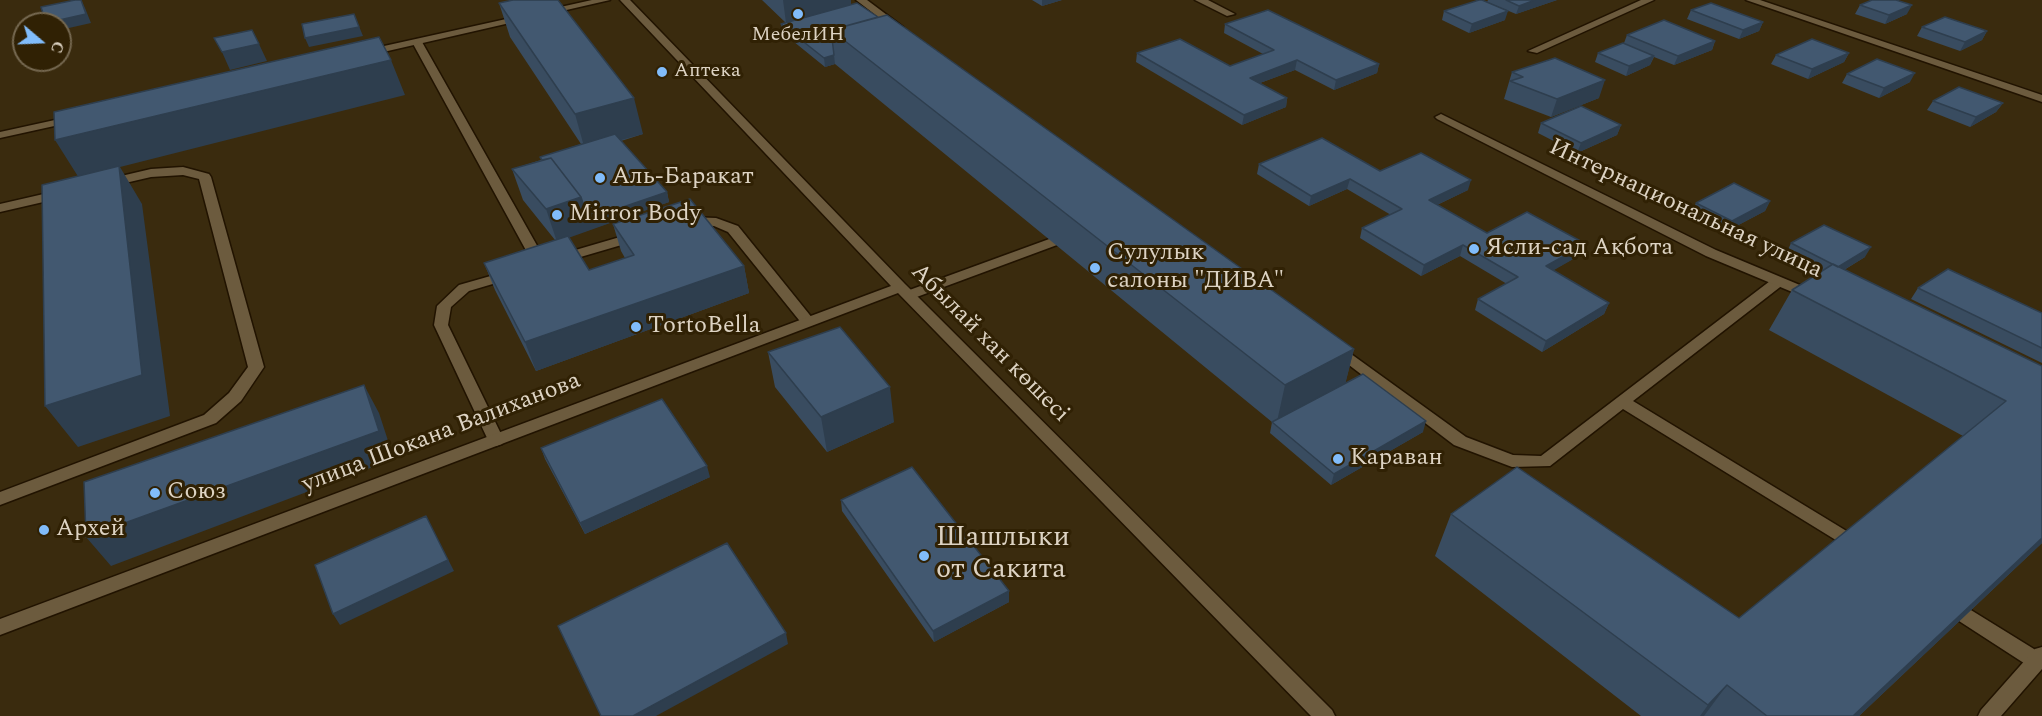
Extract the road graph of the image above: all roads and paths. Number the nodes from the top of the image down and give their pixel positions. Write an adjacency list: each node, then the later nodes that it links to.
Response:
1 (605, 0): 9 (street)
2 (625, 0): 24 (street, Абылай хан көшесі)
3 (861, 0): 8 (street)
4 (1200, 0): 7 (street)
5 (1649, 0): 10 (street)
6 (1751, 0): 12 (street)
7 (1230, 14)
8 (908, 35)
9 (417, 42): 11 (street); 22 (street)
10 (1533, 51)
11 (359, 55)
12 (2042, 99)
13 (81, 117): 15 (street)
14 (1441, 117): 23 (street, Интернациональная улица)
15 (0, 135)
16 (93, 186): 30 (street)
17 (70, 192): 18 (street)
18 (0, 208)
19 (675, 225): 26 (street)
20 (653, 231): 22 (street)
21 (1052, 242): 24 (street, улица Шокана Валиханова)
22 (530, 268): 29 (street)
23 (1779, 281): 25 (street, Интернациональная улица); 28 (street)
24 (904, 291): 26 (street, улица Шокана Валиханова); 35 (street, Абылай хан көшесі)
25 (1831, 303)
26 (808, 321): 29 (street, улица Шокана Валиханова)
27 (1326, 342): 28 (street)
28 (1623, 402): 31 (street)
29 (496, 440): 33 (street, улица Шокана Валиханова)
30 (0, 499)
31 (1851, 543)
32 (1966, 615): 34 (street)
33 (0, 627)
34 (2039, 658): 36 (street)
35 (1324, 716)
36 (1988, 716)

